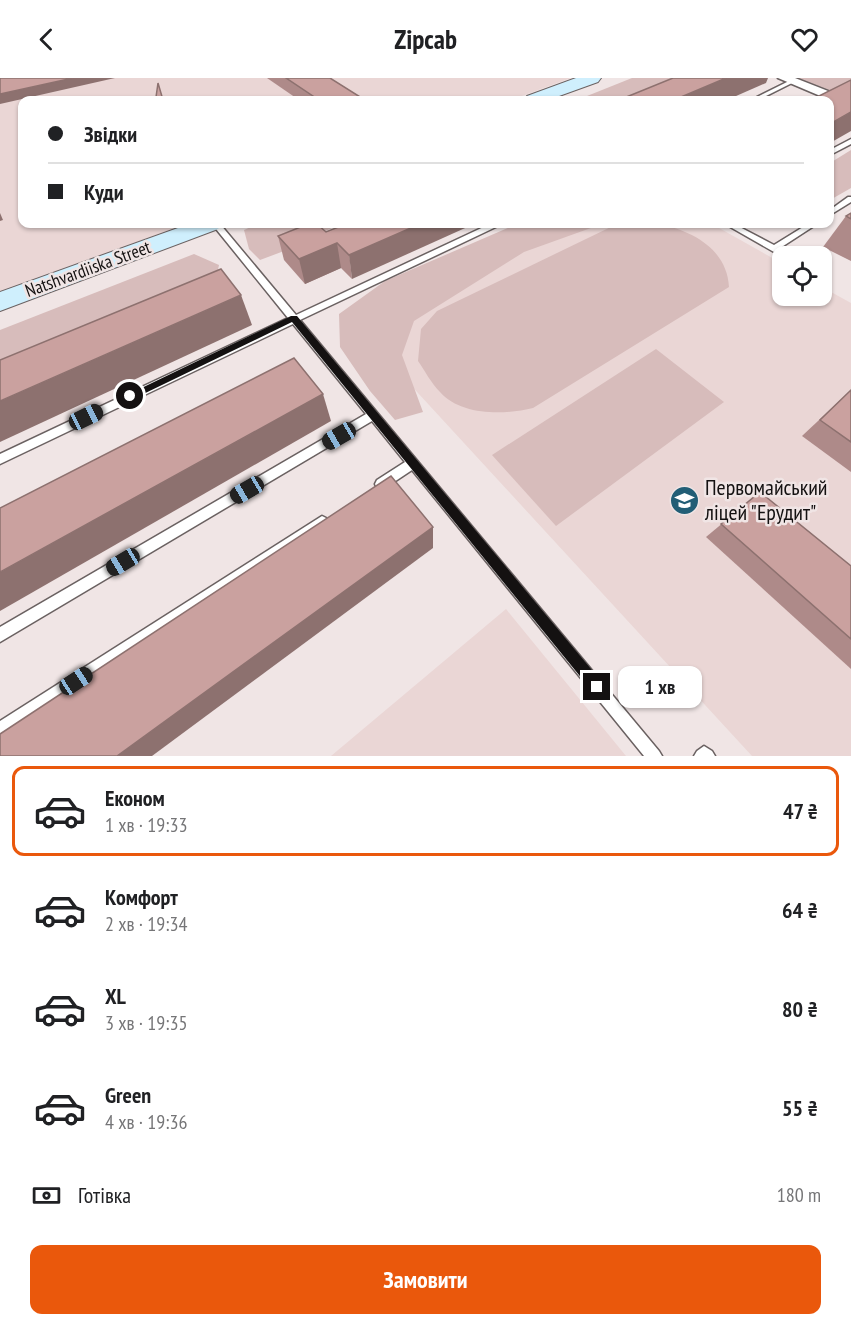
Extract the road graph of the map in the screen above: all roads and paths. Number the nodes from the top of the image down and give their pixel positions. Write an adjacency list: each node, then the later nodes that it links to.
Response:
1 (592, 78): 3 (street)
2 (788, 80): 4 (lane); 5 (street)
3 (544, 96)
4 (761, 96)
5 (828, 96)
6 (834, 98): 7 (street)
7 (851, 105)
8 (851, 141): 9 (lane)
9 (834, 151)
10 (851, 199): 11 (lane)
11 (834, 210)
12 (199, 228): 17 (street, Natshvardiiska Street)
13 (219, 228): 18 (lane)
14 (486, 228): 18 (lane)
15 (736, 228): 16 (lane)
16 (807, 228)
17 (0, 302)
18 (294, 318): 19 (lane); 20 (lane)
19 (374, 416): 21 (lane); 24 (lane)
20 (0, 459)
21 (413, 463): 22 (lane); 26 (lane)
22 (373, 489)
23 (333, 515): 25 (lane)
24 (0, 634)
25 (0, 730)
26 (654, 756)

